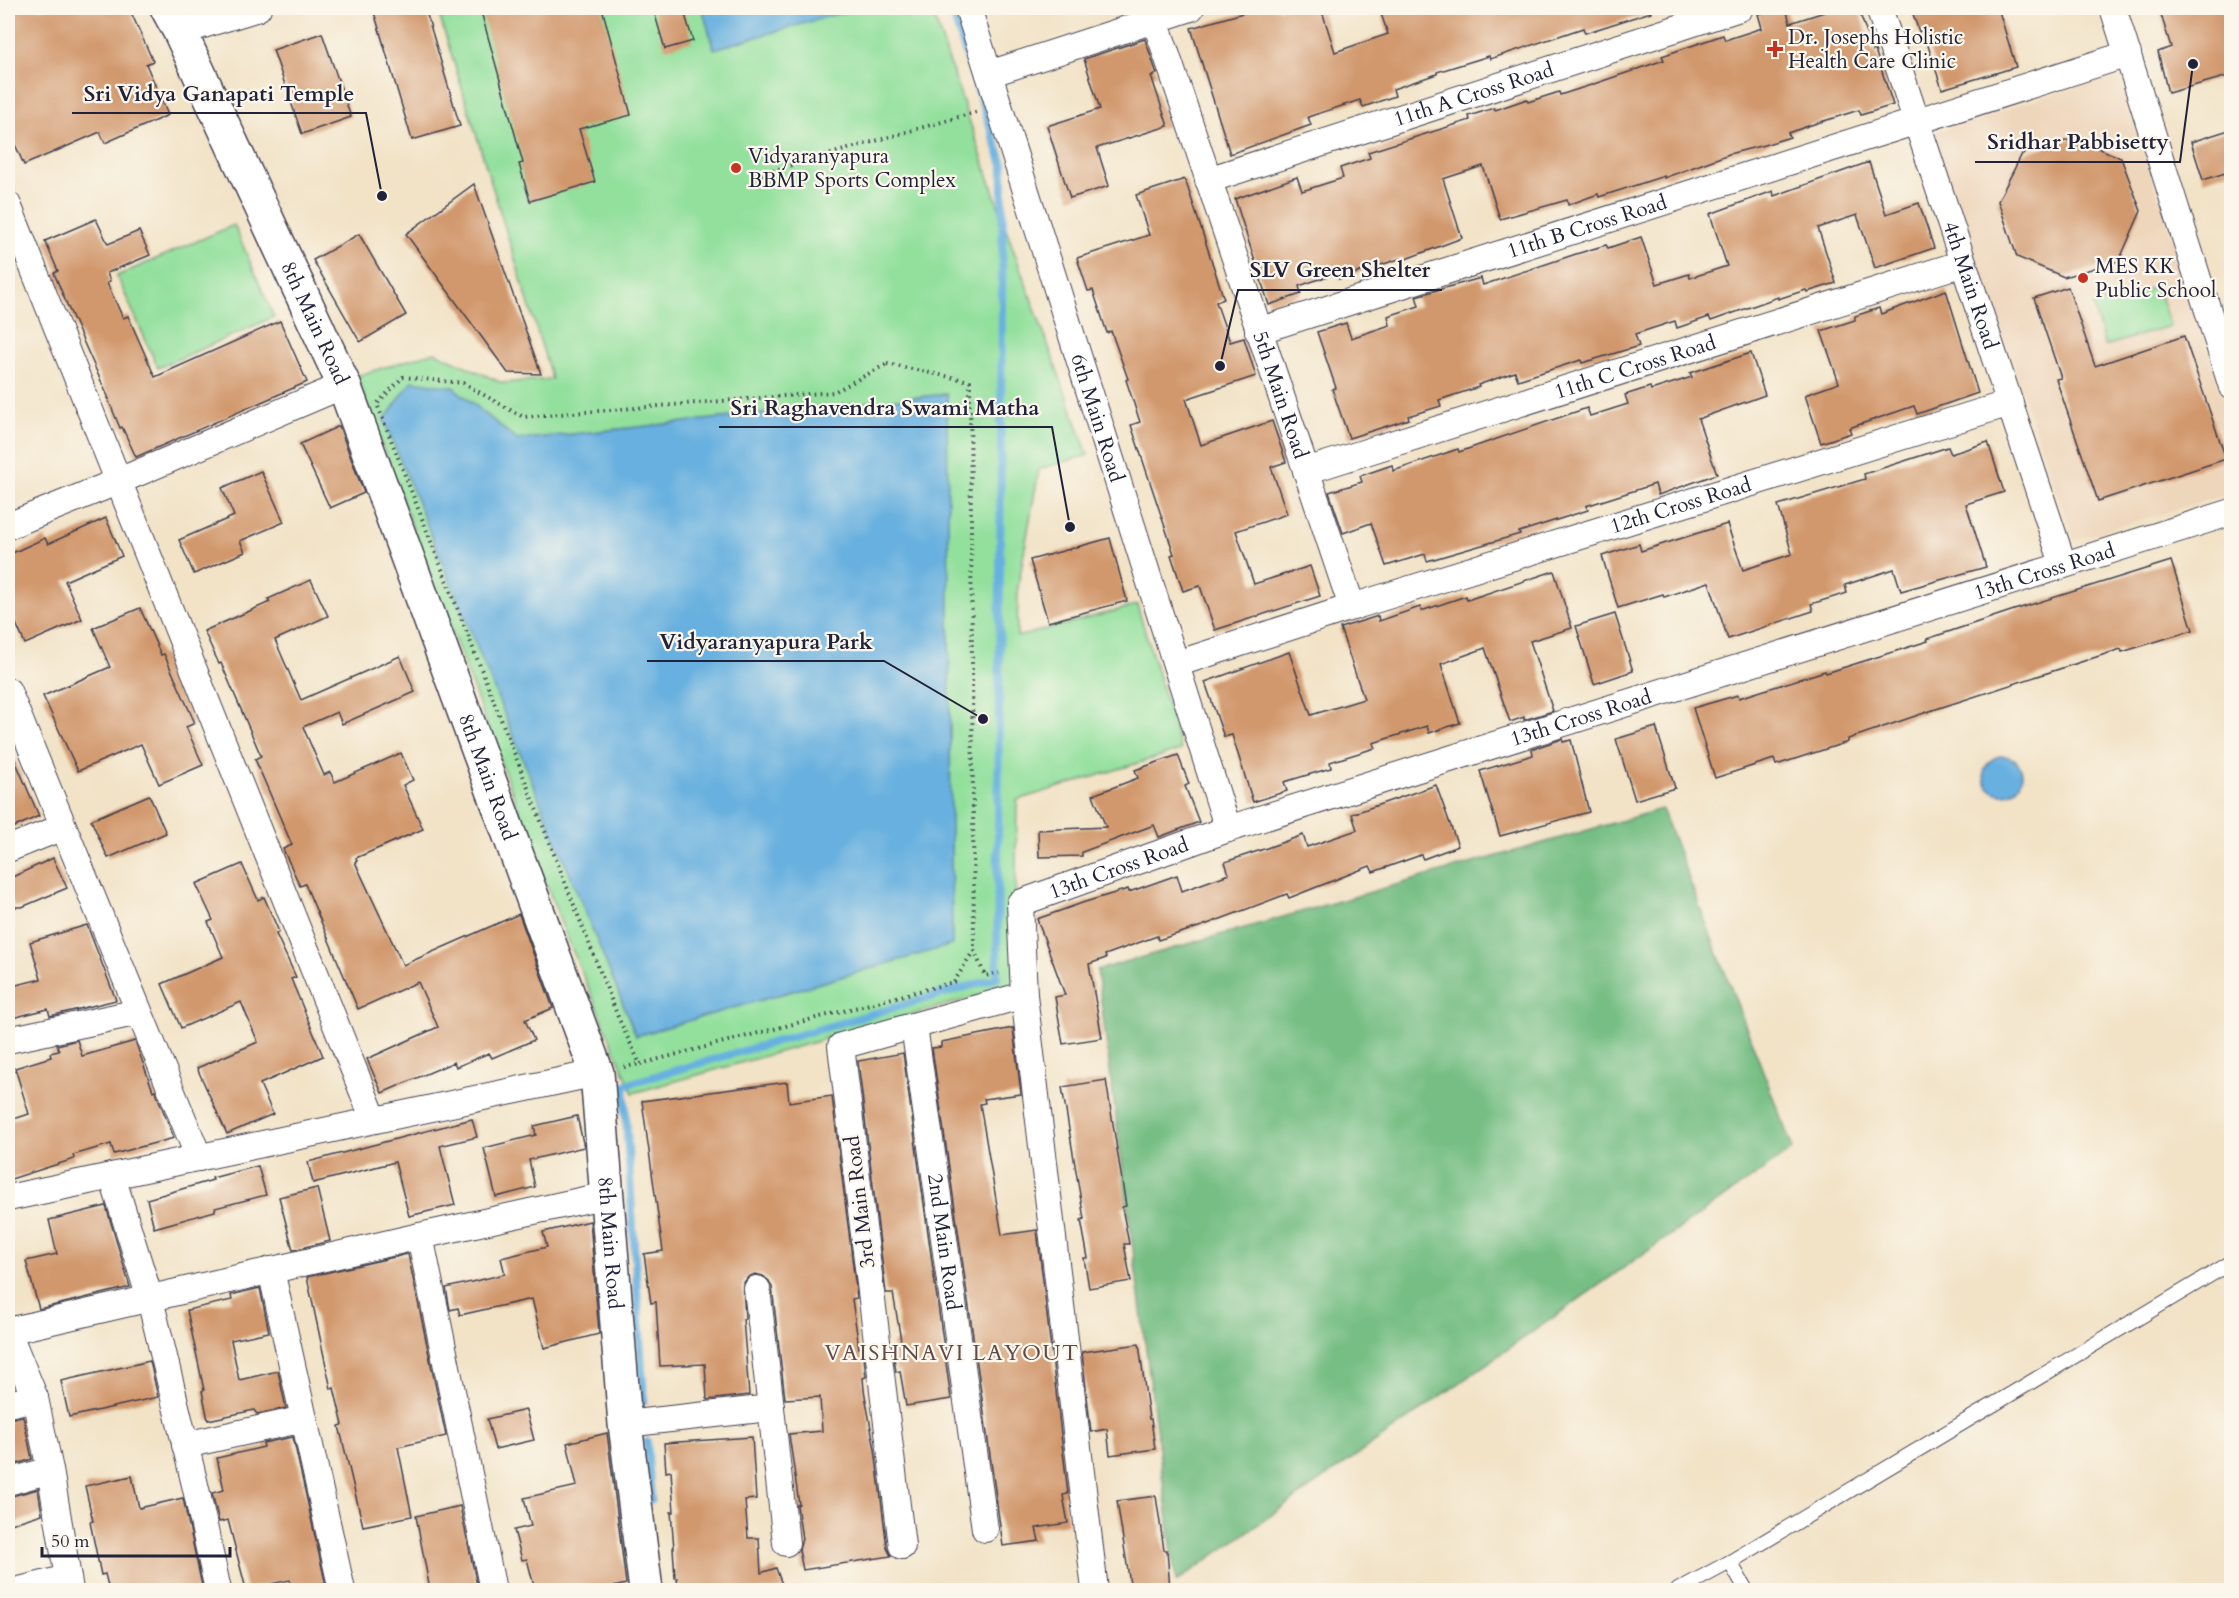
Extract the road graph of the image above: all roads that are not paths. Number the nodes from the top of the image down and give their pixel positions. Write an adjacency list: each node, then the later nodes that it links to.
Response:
1 (258, 8): 8 (street)
2 (968, 8): 10 (street, 6th Main Road)
3 (1191, 8): 7 (street)
4 (1740, 8): 12 (street, 11th A Cross Road)
5 (1879, 8): 11 (street, 4th Main Road)
6 (2113, 8): 9 (street)
7 (1153, 13): 10 (street); 12 (street, 5th Main Road)
8 (174, 20): 17 (street, 8th Main Road)
9 (2128, 54): 11 (street, 11th B Cross Road); 16 (street)
10 (989, 74): 26 (street, 6th Main Road)
11 (1917, 121): 14 (street, 4th Main Road); 15 (street, 11th B Cross Road)
12 (1208, 180): 15 (street, 5th Main Road)
13 (8, 205): 21 (street)
14 (1963, 263): 19 (street, 4th Main Road); 20 (street, 11th C Cross Road)
15 (1258, 331): 20 (street, 5th Main Road)
16 (2223, 331): 18 (street)
17 (344, 386): 21 (street); 35 (street, 8th Main Road)
18 (2232, 387)
19 (2010, 403): 24 (street, 4th Main Road); 25 (street, 12th Cross Road)
20 (1305, 471): 25 (street, 5th Main Road)
21 (119, 481): 23 (street); 36 (street)
22 (2232, 512): 24 (street, 13th Cross Road)
23 (8, 526)
24 (2063, 564): 29 (street, 13th Cross Road)
25 (1352, 607): 26 (street)
26 (1176, 664): 29 (street, 6th Main Road)
27 (8, 692): 28 (street)
28 (63, 827): 30 (street); 32 (street)
29 (1228, 830): 31 (street, 13th Cross Road)
30 (8, 849)
31 (1024, 995): 33 (street, 3rd Main Road); 65 (street, 13th Cross Road)
32 (139, 1012): 34 (street); 37 (street)
33 (915, 1026): 55 (street, 2nd Main Road); 57 (street, 3rd Main Road)
34 (8, 1040)
35 (597, 1073): 36 (street); 39 (street, 8th Main Road)
36 (374, 1120): 37 (street)
37 (199, 1158): 38 (street)
38 (112, 1176): 40 (street); 45 (street)
39 (607, 1195): 41 (street); 51 (street, 8th Main Road)
40 (8, 1198)
41 (420, 1236): 43 (street); 63 (street)
42 (2232, 1262): 58 (lane)
43 (271, 1270): 45 (street); 50 (street)
44 (757, 1289): 49 (street)
45 (150, 1299): 46 (street); 52 (street)
46 (8, 1331): 47 (street)
47 (35, 1398): 48 (street); 53 (street)
48 (8, 1404)
49 (771, 1408): 51 (street); 56 (street)
50 (304, 1419): 52 (street); 62 (street)
51 (625, 1424): 64 (street, 8th Main Road)
52 (185, 1445): 61 (street)
53 (50, 1470): 54 (street); 59 (street)
54 (8, 1482)
55 (985, 1529)
56 (786, 1543)
57 (902, 1546)
58 (1730, 1562): 66 (lane); 67 (lane)
59 (68, 1584): 60 (street)
60 (19, 1590)
61 (218, 1590)
62 (342, 1590)
63 (493, 1590)
64 (646, 1590)
65 (1095, 1590)
66 (1678, 1590)
67 (1746, 1590)

